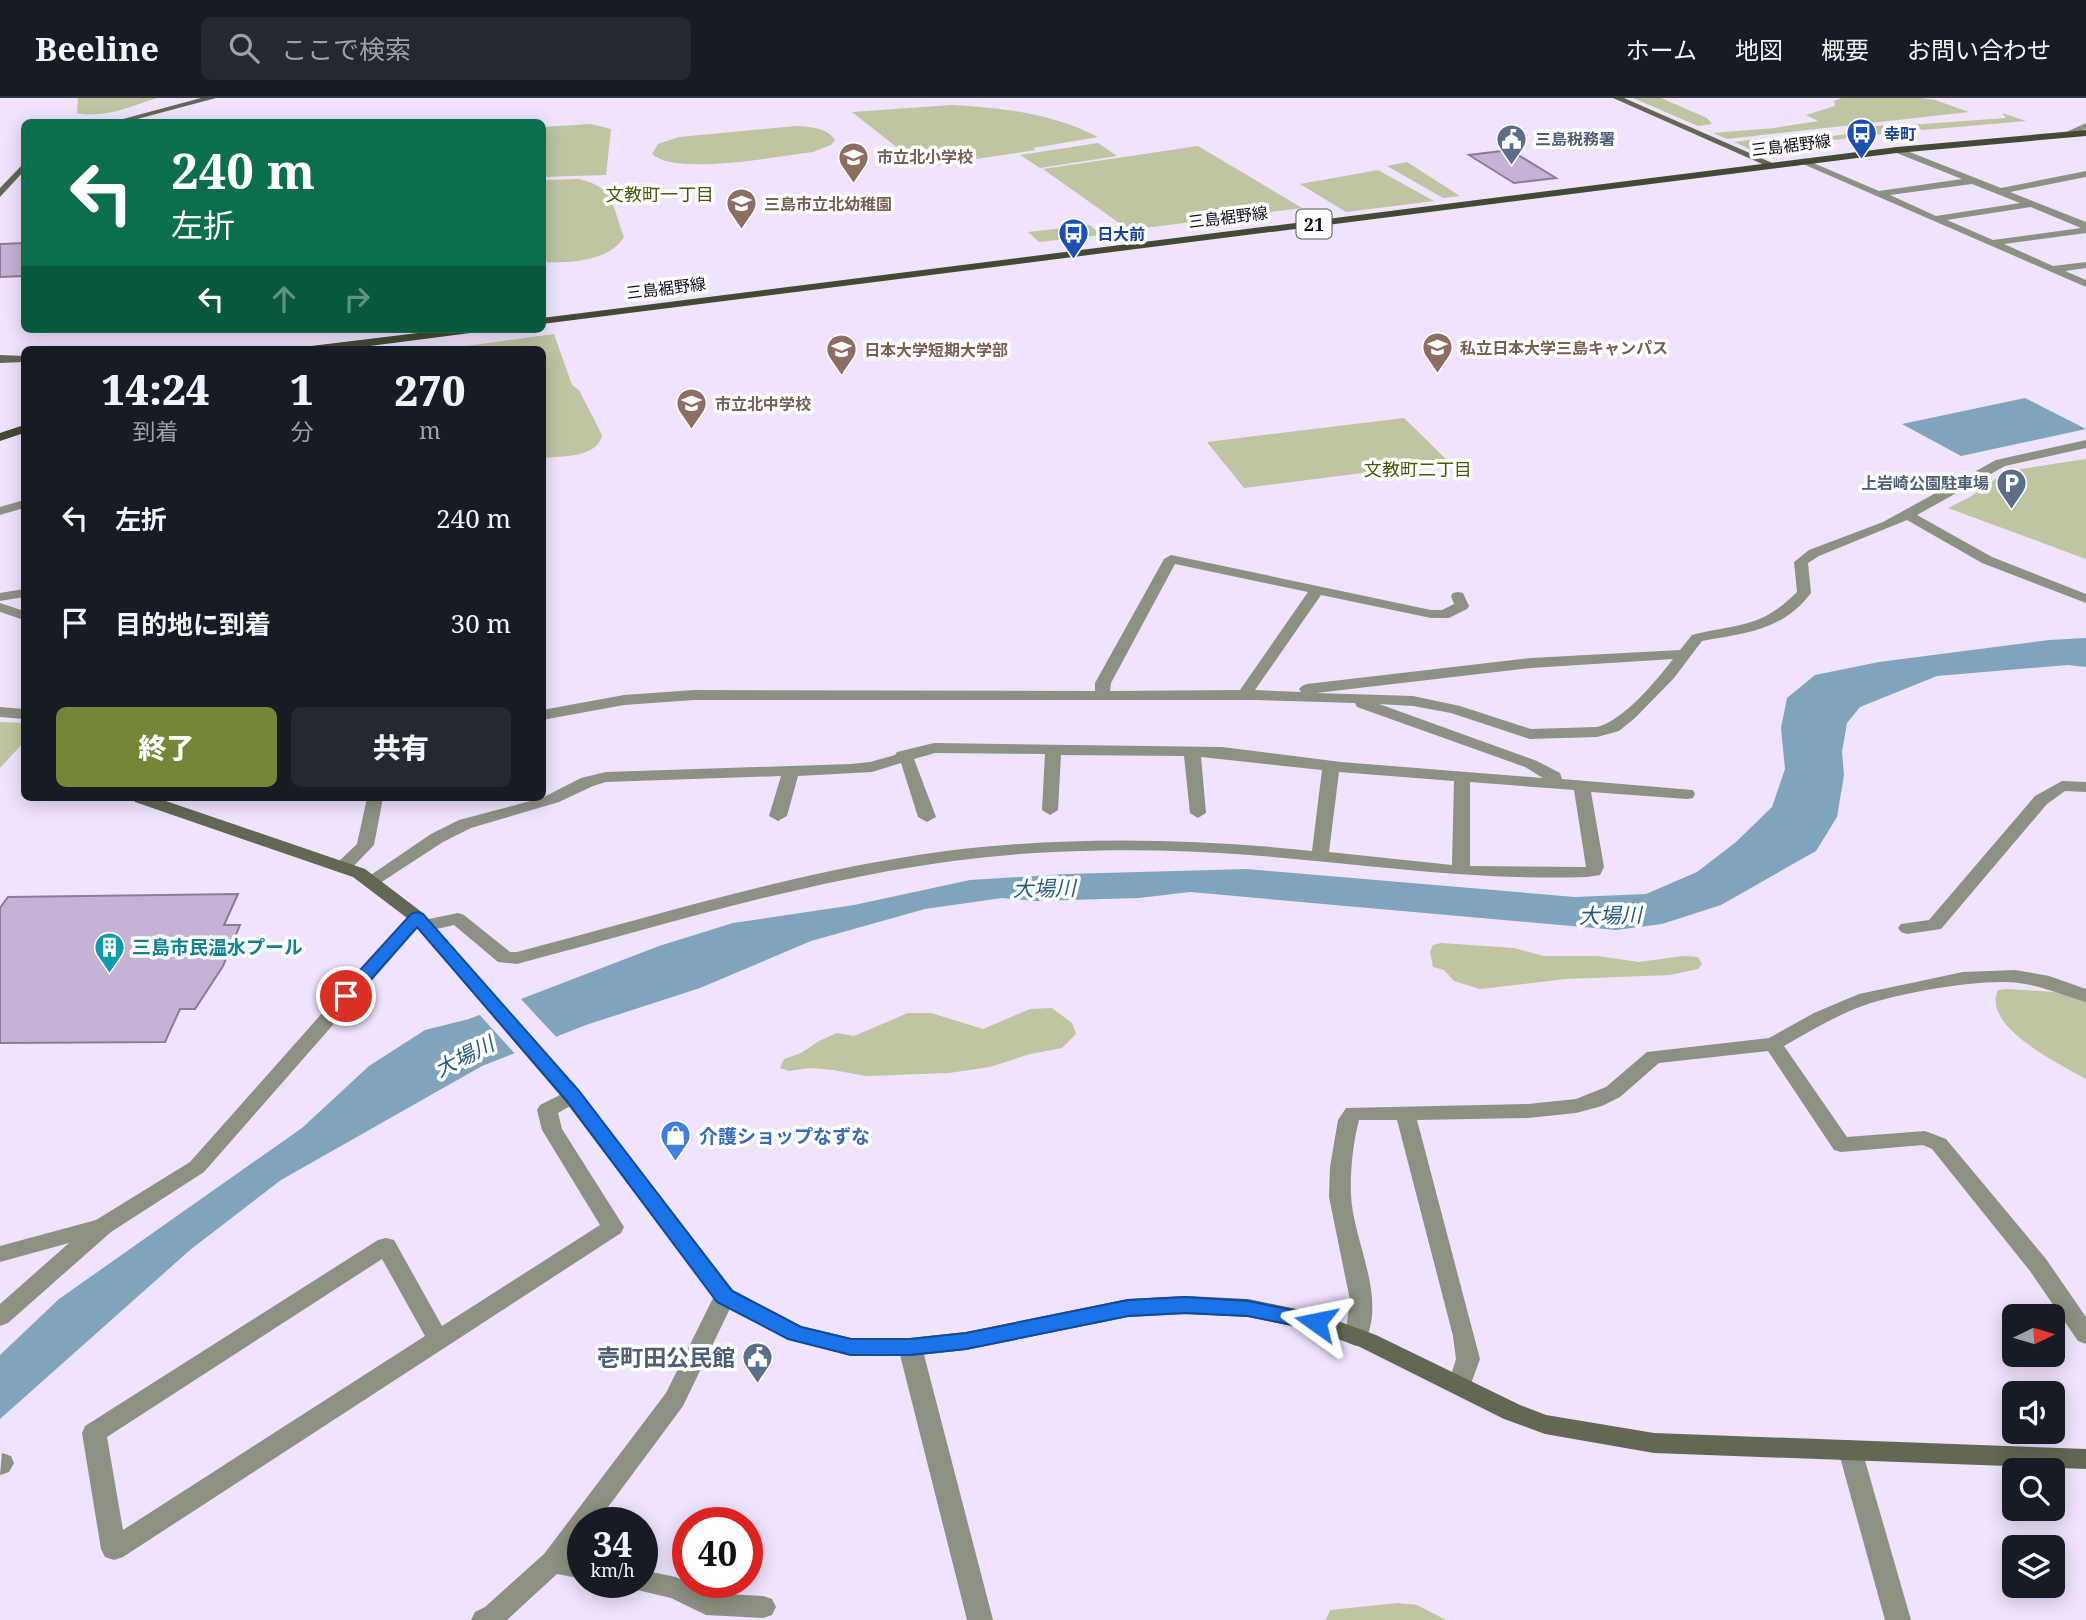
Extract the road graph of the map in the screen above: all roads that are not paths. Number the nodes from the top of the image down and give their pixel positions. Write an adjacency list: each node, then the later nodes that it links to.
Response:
1 (212, 98): 3 (street)
2 (1616, 98): 9 (street)
3 (129, 119)
4 (2086, 127): 6 (street)
5 (2086, 132): 6 (main road, 三島裾野線 / 21)
6 (2068, 133): 7 (main road, 三島裾野線 / 21)
7 (1897, 150): 8 (main road, 三島裾野線 / 21); 12 (street)
8 (1801, 162): 9 (main road, 三島裾野線 / 21); 15 (street)
9 (1772, 165): 23 (main road, 三島裾野線 / 21)
10 (21, 169): 13 (street)
11 (2085, 175): 14 (street)
12 (1976, 181): 14 (street); 15 (street)
13 (1, 191)
14 (2001, 191): 16 (street)
15 (1877, 194): 17 (street)
16 (2033, 204): 17 (street); 18 (street)
17 (1934, 219): 19 (street)
18 (2086, 228): 19 (street)
19 (1991, 243): 21 (street)
20 (2086, 265): 21 (street)
21 (2052, 270): 22 (street)
22 (2086, 284)
23 (546, 320)
24 (446, 333): 25 (main road)
25 (343, 346)
26 (0, 359): 27 (street)
27 (21, 359)
28 (21, 430): 29 (main road)
29 (0, 438)
30 (2086, 444): 33 (street)
31 (21, 505): 32 (street)
32 (0, 511)
33 (1907, 515): 38 (street); 41 (street)
34 (1317, 590): 36 (street); 42 (street); 43 (street)
35 (21, 594): 37 (street)
36 (1458, 596)
37 (0, 597)
38 (2086, 599)
39 (0, 607): 40 (street)
40 (21, 615)
41 (1683, 654): 42 (street); 44 (street)
42 (1252, 695): 43 (street); 44 (street)
43 (1102, 696): 47 (street)
44 (1350, 699): 54 (street)
45 (0, 712): 46 (street)
46 (21, 714)
47 (546, 714)
48 (1053, 748): 49 (street); 50 (street); 62 (street)
49 (1192, 751): 51 (street); 63 (street)
50 (903, 755): 52 (street); 65 (street)
51 (1331, 766): 53 (street); 66 (street)
52 (791, 771): 58 (street); 64 (street)
53 (1462, 777): 54 (street); 68 (street)
54 (1554, 784): 55 (street)
55 (1582, 787): 57 (street); 68 (street)
56 (2086, 787): 71 (street)
57 (1688, 794)
58 (546, 800)
59 (150, 801): 67 (street)
60 (374, 801): 67 (street)
61 (543, 801): 69 (street)
62 (1050, 810)
63 (1198, 813)
64 (778, 816)
65 (927, 817)
66 (1320, 857): 68 (street); 70 (street)
67 (343, 867): 69 (street)
68 (1461, 870)
69 (371, 881): 70 (street)
70 (421, 922): 74 (street); 76 (street)
71 (1906, 928)
72 (2086, 996): 73 (street)
73 (1773, 1044): 75 (street); 80 (street)
74 (572, 1096): 78 (street); 82 (street)
75 (1405, 1113): 81 (street); 84 (street)
76 (103, 1226): 77 (street); 79 (street)
77 (0, 1254)
78 (725, 1296): 83 (street); 87 (street)
79 (0, 1317)
80 (2086, 1335)
81 (1356, 1337): 83 (street); 84 (street)
82 (439, 1340): 82 (street)
83 (910, 1347): 94 (street)
84 (1460, 1385): 85 (street)
85 (1850, 1450): 86 (street); 95 (street)
86 (2086, 1459)
87 (595, 1507)
88 (567, 1544): 89 (street)
89 (553, 1562): 90 (street); 93 (street)
90 (567, 1565)
91 (658, 1584): 92 (street)
92 (762, 1607)
93 (484, 1620)
94 (980, 1620)
95 (1898, 1620)

